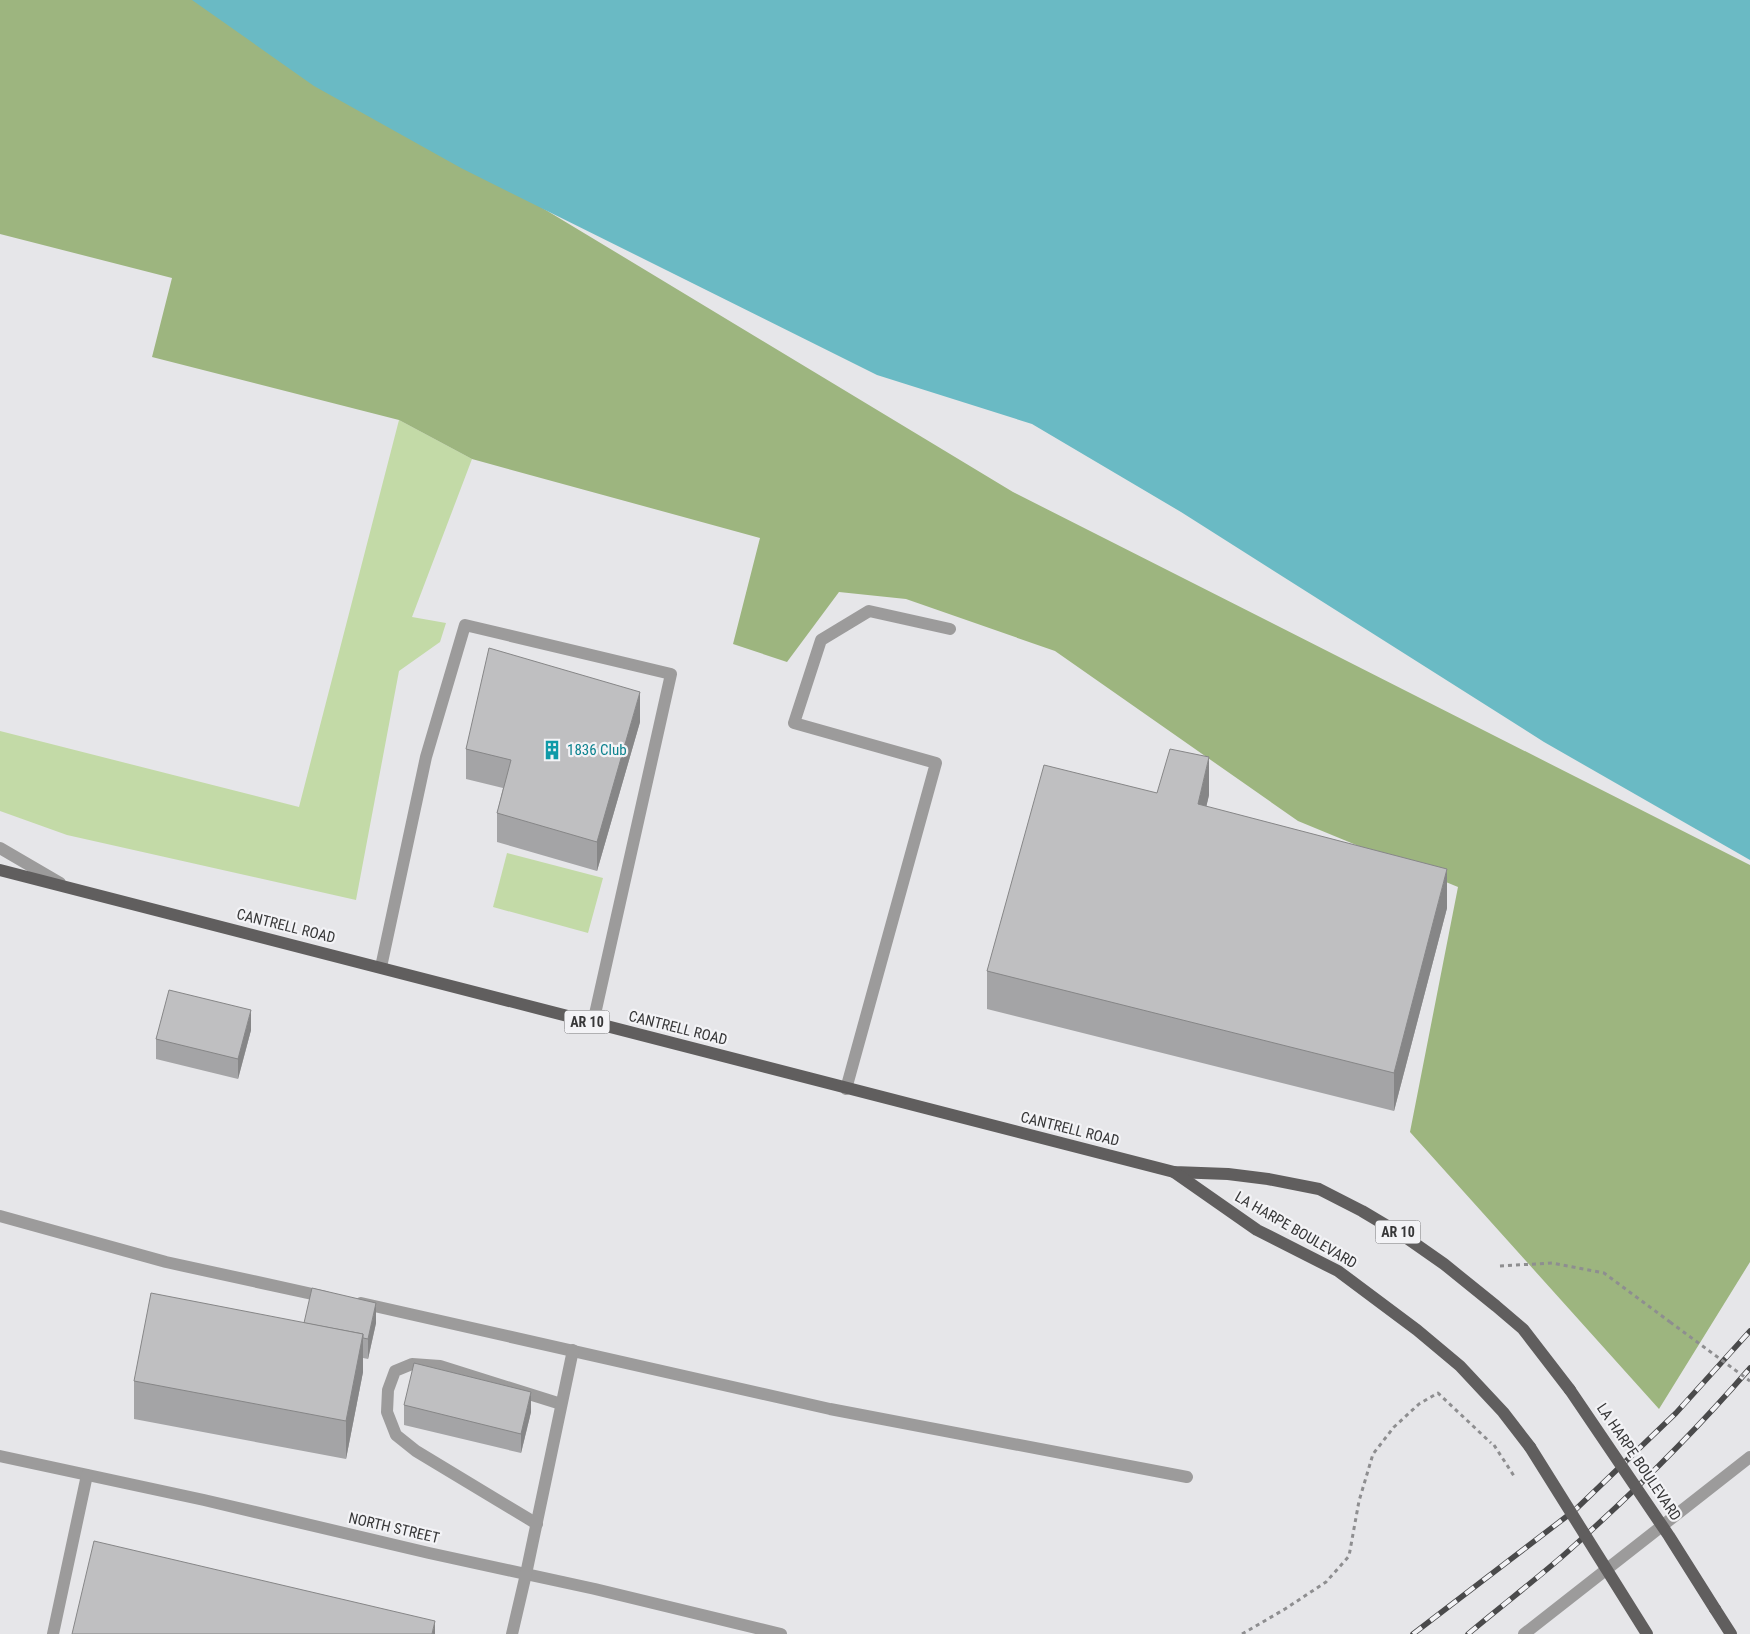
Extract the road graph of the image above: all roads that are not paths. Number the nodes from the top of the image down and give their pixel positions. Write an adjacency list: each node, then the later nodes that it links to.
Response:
1 (950, 629): 7 (lane)
2 (0, 848): 4 (lane)
3 (0, 870): 4 (main road, CANTRELL ROAD / AR 10)
4 (67, 887): 5 (main road, CANTRELL ROAD / AR 10)
5 (380, 968): 6 (main road, CANTRELL ROAD / AR 10); 6 (lane)
6 (593, 1023): 7 (main road, CANTRELL ROAD / AR 10)
7 (846, 1089): 8 (main road, CANTRELL ROAD / AR 10)
8 (1174, 1172): 22 (main road, LA HARPE BOULEVARD / AR 10, bridge); 23 (main road, LA HARPE BOULEVARD / AR 10, bridge)
9 (0, 1216): 10 (lane)
10 (572, 1350): 11 (lane); 15 (lane)
11 (561, 1404): 16 (lane); 16 (lane)
12 (0, 1456): 14 (lane, NORTH STREET)
13 (1750, 1457): 21 (lane)
14 (87, 1475): 17 (lane, NORTH STREET); 18 (lane)
15 (1188, 1477)
16 (537, 1524): 17 (lane)
17 (526, 1574): 19 (lane); 20 (lane, NORTH STREET)
18 (53, 1634)
19 (512, 1634)
20 (781, 1634)
21 (1524, 1634)
22 (1648, 1634)
23 (1731, 1634)

